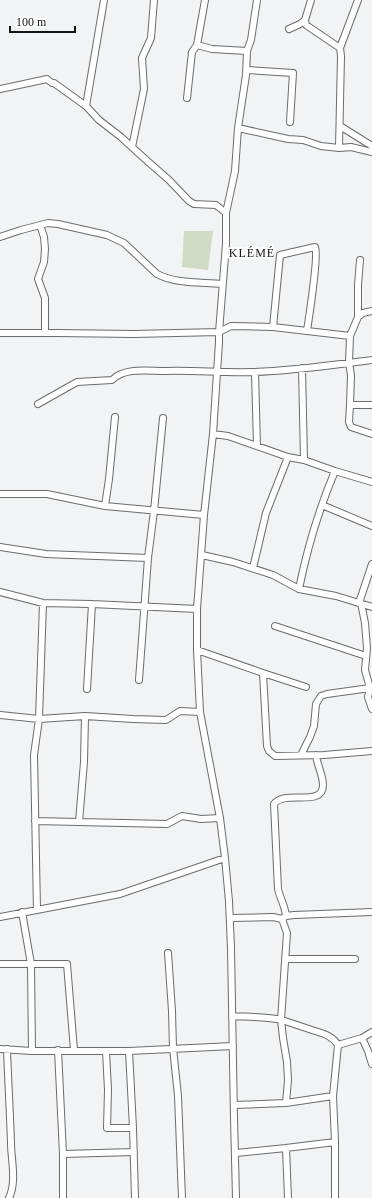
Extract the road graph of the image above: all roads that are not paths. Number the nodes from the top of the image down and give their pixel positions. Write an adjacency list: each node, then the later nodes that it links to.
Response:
1 (104, 0): 15 (street)
2 (154, 0): 20 (street)
3 (205, 0): 9 (street)
4 (257, 0): 11 (street)
5 (311, 0): 7 (street)
6 (358, 0): 10 (street)
7 (305, 20): 8 (street); 10 (street)
8 (288, 29)
9 (197, 45): 11 (street); 14 (street)
10 (340, 48): 17 (street)
11 (247, 51): 12 (street)
12 (247, 70): 16 (street); 18 (street)
13 (0, 89): 15 (street)
14 (187, 98)
15 (86, 106): 20 (street)
16 (290, 122)
17 (340, 126): 19 (street); 21 (street)
18 (238, 128): 21 (street); 23 (street)
19 (372, 146)
20 (132, 147): 23 (street)
21 (339, 148): 22 (street)
22 (372, 152)
23 (226, 213): 27 (street)
24 (40, 225): 25 (street); 27 (street); 34 (street)
25 (0, 237)
26 (360, 260): 29 (street)
27 (222, 284): 32 (street)
28 (372, 311): 29 (street)
29 (358, 317): 35 (street)
30 (273, 327): 31 (street); 31 (street); 32 (street)
31 (307, 331): 35 (street)
32 (218, 332): 34 (street); 39 (street)
33 (0, 333): 34 (street)
34 (45, 333)
35 (350, 336): 37 (street)
36 (372, 360): 37 (street)
37 (349, 363): 38 (street); 42 (street)
38 (302, 368): 40 (street); 50 (street)
39 (217, 372): 40 (street); 41 (street); 46 (street)
40 (255, 372): 48 (street)
41 (38, 404)
42 (350, 405): 43 (street); 47 (street)
43 (372, 405)
44 (115, 417): 55 (street)
45 (162, 418): 56 (street)
46 (213, 434): 48 (street); 57 (street)
47 (372, 434)
48 (257, 446): 49 (street)
49 (288, 457): 50 (street); 63 (street)
50 (304, 460): 51 (street)
51 (335, 471): 52 (street); 54 (street)
52 (372, 482)
53 (0, 494): 55 (street)
54 (322, 505): 58 (street); 64 (street)
55 (106, 506): 56 (street)
56 (154, 510): 57 (street); 61 (street)
57 (204, 515): 60 (street)
58 (372, 526)
59 (0, 547): 61 (street)
60 (202, 555): 63 (street); 71 (street)
61 (148, 558): 69 (street)
62 (372, 564): 67 (street)
63 (253, 568): 64 (street)
64 (299, 589): 67 (street)
65 (0, 592): 66 (street)
66 (43, 603): 68 (street); 84 (street)
67 (360, 603): 70 (street); 74 (street)
68 (92, 604): 69 (street); 79 (street)
69 (144, 607): 71 (street); 76 (street)
70 (372, 607)
71 (197, 609): 73 (street)
72 (274, 626): 74 (street)
73 (197, 650): 75 (street); 81 (street)
74 (366, 656): 78 (street)
75 (263, 673): 77 (street); 86 (street)
76 (140, 680)
77 (306, 687)
78 (370, 688): 80 (street); 86 (street)
79 (87, 689)
80 (372, 709)
81 (200, 712): 83 (street); 88 (street)
82 (0, 715): 84 (street)
83 (85, 716): 84 (street); 90 (street)
84 (39, 719): 89 (street)
85 (372, 751): 87 (street)
86 (301, 755): 87 (street)
87 (316, 755): 96 (street)
88 (220, 818): 90 (street); 91 (street)
89 (35, 821): 90 (street); 92 (street)
90 (79, 822)
91 (225, 858): 92 (street); 97 (street)
92 (37, 910): 93 (street)
93 (22, 912): 95 (street); 102 (street)
94 (372, 912): 96 (street)
95 (0, 917)
96 (284, 917): 97 (street); 99 (street)
97 (230, 918): 103 (street)
98 (168, 953): 109 (street)
99 (285, 959): 100 (street); 104 (street)
100 (355, 959)
101 (0, 964): 102 (street)
102 (31, 964): 112 (street); 114 (street)
103 (232, 1016): 104 (street); 108 (street)
104 (281, 1020): 107 (street); 119 (street)
105 (372, 1032): 106 (street)
106 (362, 1038): 107 (street); 117 (street)
107 (338, 1045): 118 (street)
108 (233, 1046): 109 (street); 120 (street)
109 (173, 1048): 116 (street); 130 (street)
110 (0, 1049): 111 (street)
111 (7, 1049): 112 (street); 127 (street)
112 (32, 1050): 113 (street)
113 (58, 1050): 114 (street); 126 (street)
114 (74, 1050): 115 (street)
115 (106, 1051): 116 (street); 121 (street)
116 (129, 1051): 121 (street)
117 (372, 1064)
118 (333, 1096): 119 (street); 122 (street)
119 (286, 1102): 120 (street)
120 (234, 1105): 125 (street)
121 (133, 1128): 124 (street)
122 (335, 1142): 123 (street); 133 (street)
123 (286, 1148): 125 (street); 132 (street)
124 (134, 1152): 126 (street); 129 (street)
125 (236, 1152): 131 (street)
126 (62, 1154): 128 (street)
127 (9, 1198)
128 (63, 1198)
129 (135, 1198)
130 (182, 1198)
131 (236, 1198)
132 (288, 1198)
133 (336, 1198)

